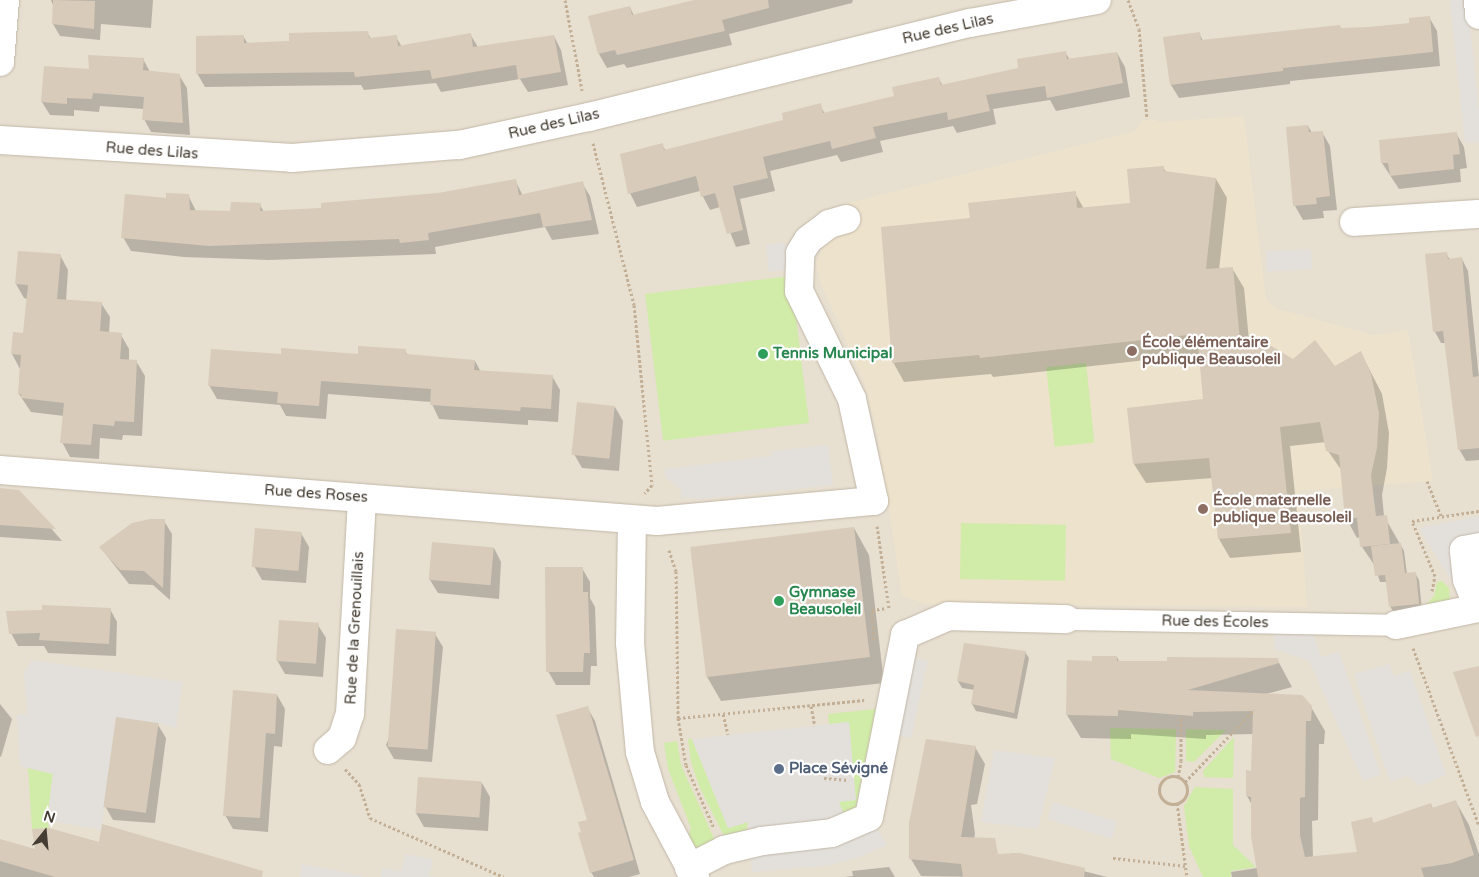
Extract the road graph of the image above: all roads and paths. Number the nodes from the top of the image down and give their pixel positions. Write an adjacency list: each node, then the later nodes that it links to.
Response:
1 (5, 0): 7 (street)
2 (565, 0): 8 (path)
3 (1097, 0): 8 (street, Rue des Lilas)
4 (1128, 0): 9 (path)
5 (1478, 0): 6 (street)
6 (1479, 16)
7 (0, 62)
8 (589, 117): 10 (street, Rue des Lilas); 16 (path)
9 (1147, 119)
10 (0, 140)
11 (1479, 214): 13 (street)
12 (846, 219): 18 (street)
13 (1354, 222)
14 (0, 470): 17 (street, Rue des Roses)
15 (1426, 481): 19 (path)
16 (652, 485)
17 (362, 498): 20 (street, Rue des Roses); 37 (street, Rue de la Grenouillais)
18 (874, 501): 20 (street); 23 (path)
19 (1442, 518)
20 (644, 521): 44 (street)
21 (1479, 547): 25 (street)
22 (669, 550): 34 (path)
23 (887, 608): 24 (path); 28 (path)
24 (896, 608)
25 (1479, 608): 27 (street, Rue des Écoles)
26 (1066, 619): 27 (street, Rue des Écoles); 41 (street, Rue des Écoles)
27 (1396, 625)
28 (875, 650)
29 (871, 700): 30 (path)
30 (811, 706): 32 (path); 35 (path)
31 (1254, 710): 39 (path)
32 (723, 714): 34 (path); 36 (path)
33 (1180, 716): 38 (path)
34 (678, 718): 41 (path)
35 (815, 726)
36 (728, 734)
37 (328, 750): 45 (path)
38 (1178, 777): 39 (path); 40 (path)
39 (1185, 782): 40 (path)
40 (1177, 803): 43 (path)
41 (724, 850): 44 (street)
42 (1114, 858): 43 (path)
43 (1187, 866): 46 (path)
44 (692, 873)
45 (504, 877)
46 (1188, 877)

